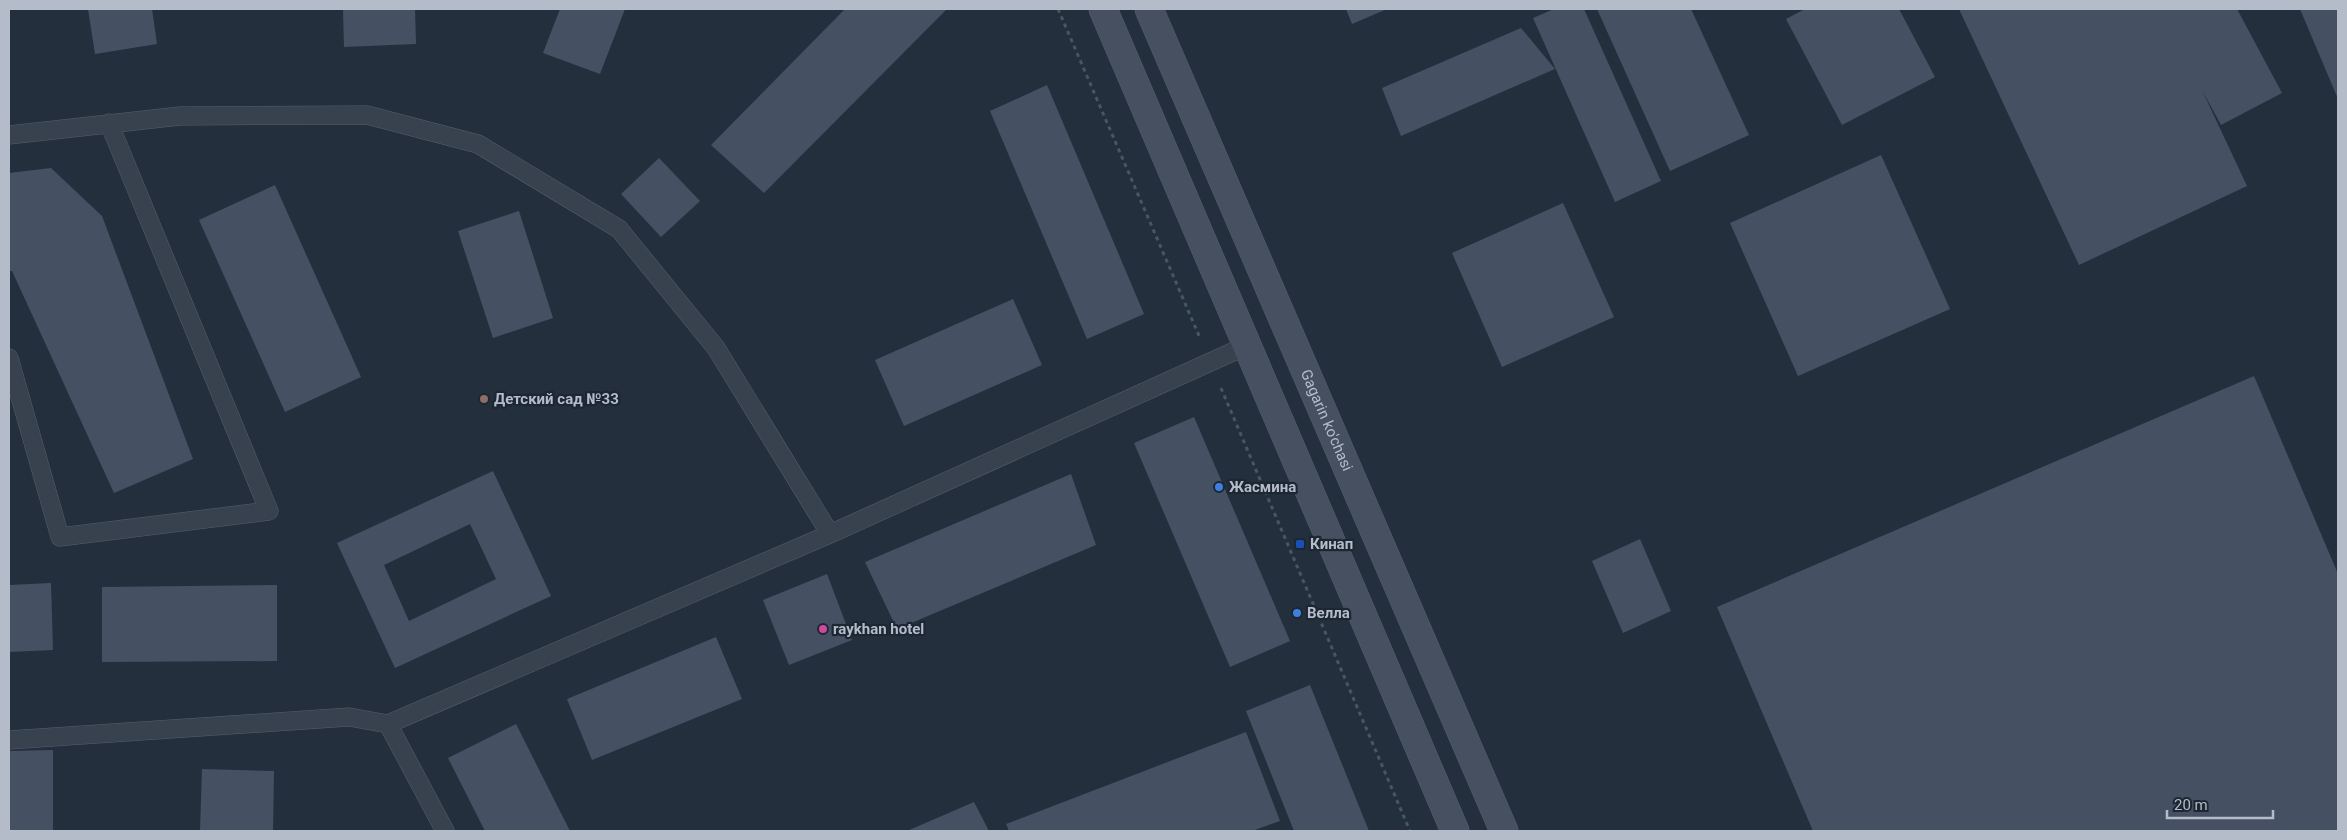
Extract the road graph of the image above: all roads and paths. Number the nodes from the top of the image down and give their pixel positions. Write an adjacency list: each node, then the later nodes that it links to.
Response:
1 (1058, 9): 8 (path)
2 (1103, 9): 6 (main road)
3 (1149, 9): 15 (main road, Gagarin ko'chasi)
4 (109, 123): 5 (lane); 7 (lane); 9 (lane)
5 (9, 135)
6 (1248, 346): 8 (lane); 14 (main road)
7 (9, 358)
8 (1210, 363): 9 (lane); 13 (path)
9 (830, 534): 10 (lane)
10 (388, 724): 11 (lane); 12 (lane)
11 (9, 740)
12 (445, 831)
13 (1410, 831)
14 (1455, 831)
15 (1504, 831)

